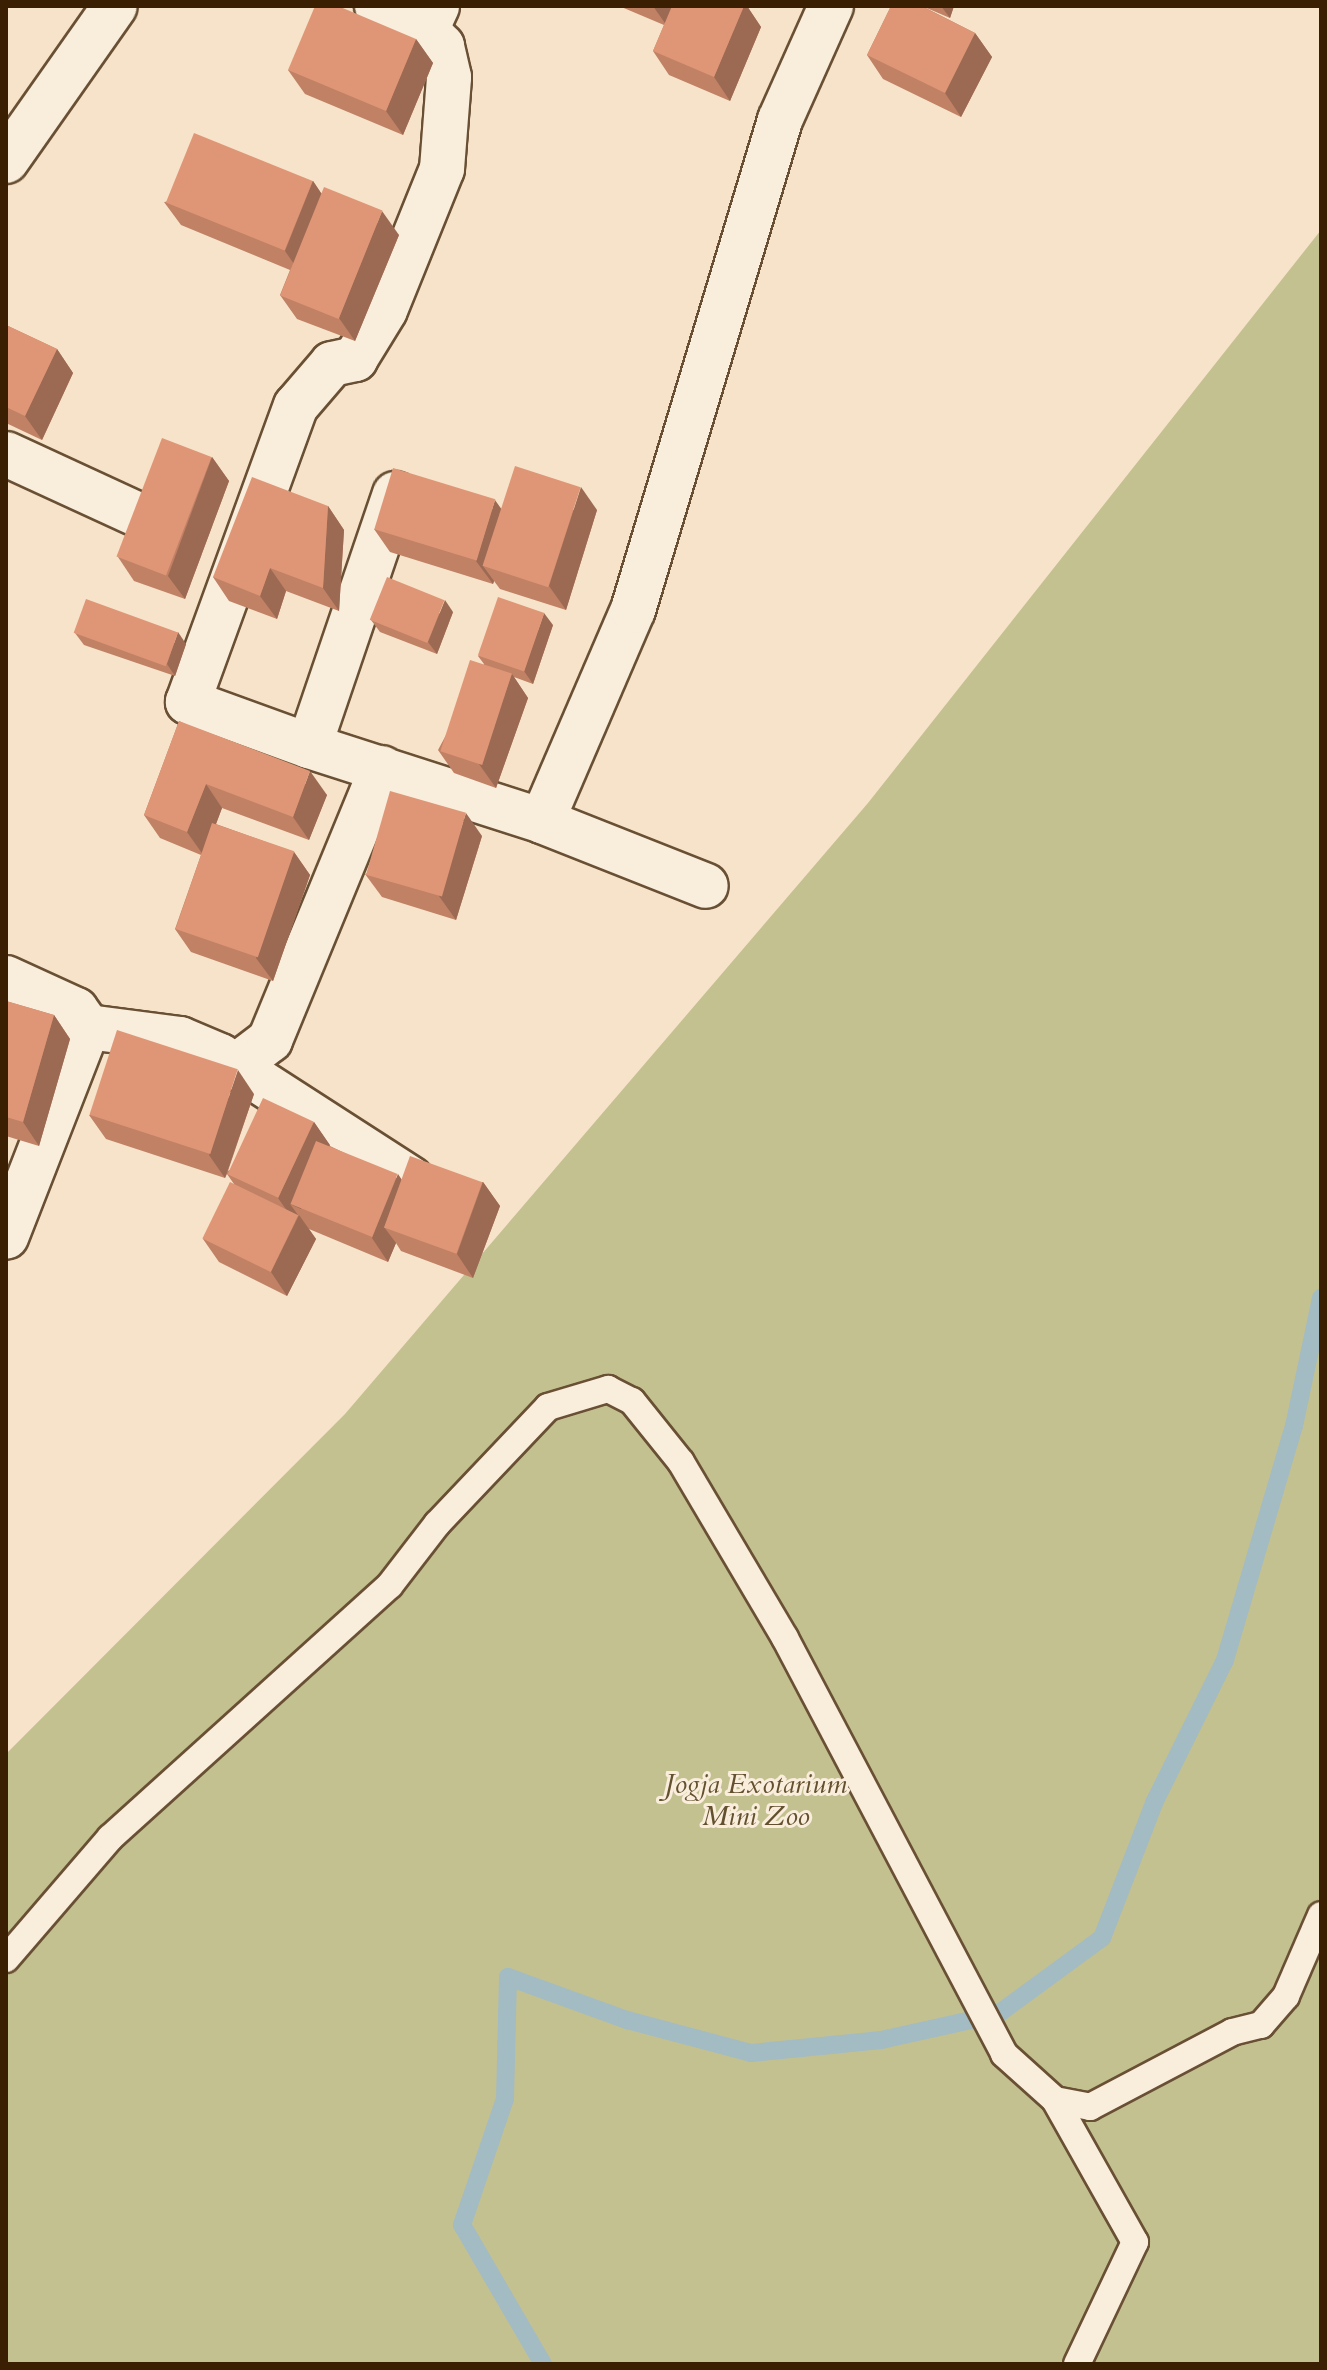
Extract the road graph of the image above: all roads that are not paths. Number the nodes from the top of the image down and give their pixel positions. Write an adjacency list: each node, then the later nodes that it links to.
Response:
1 (113, 6): 5 (street)
2 (377, 6): 4 (street)
3 (831, 6): 11 (street)
4 (431, 18): 9 (street)
5 (6, 161)
6 (6, 454): 8 (street)
7 (395, 494): 9 (street)
8 (134, 513)
9 (309, 746): 10 (street)
10 (382, 768): 11 (street); 15 (street)
11 (542, 821): 12 (street)
12 (706, 886)
13 (6, 978): 14 (street)
14 (88, 1027): 15 (street); 17 (street)
15 (236, 1066): 16 (street)
16 (411, 1179)
17 (6, 1237)
18 (1321, 1915): 20 (lane)
19 (6, 1959): 20 (lane)
20 (1055, 2100): 21 (lane)
21 (1077, 2364)

